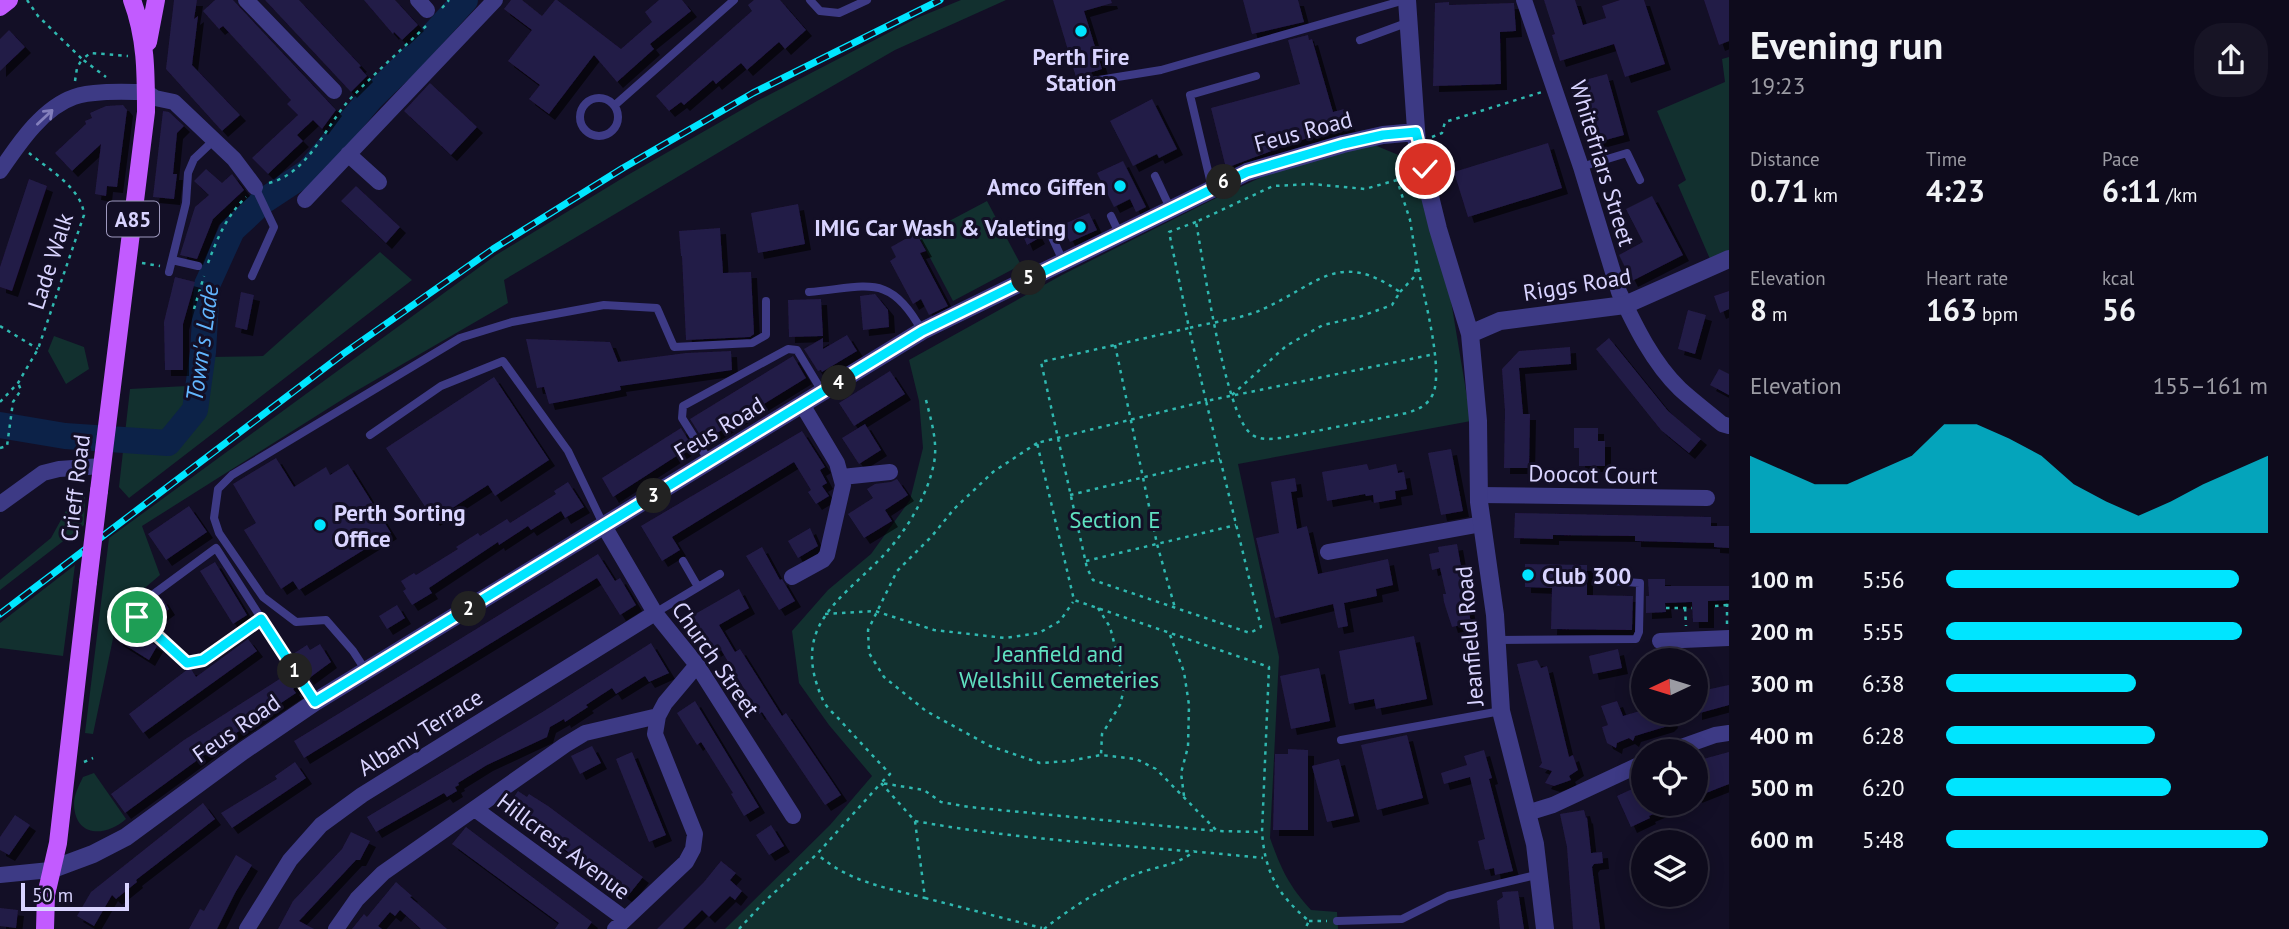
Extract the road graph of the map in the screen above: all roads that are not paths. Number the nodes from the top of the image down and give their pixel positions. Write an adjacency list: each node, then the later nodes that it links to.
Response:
1 (9, 0): 11 (main road)
2 (132, 0): 14 (main road, Crieff Road / A85)
3 (156, 0): 14 (main road, Crieff Road / A85)
4 (246, 0): 17 (street)
5 (495, 0): 22 (street)
6 (734, 0): 19 (lane)
7 (810, 0): 8 (lane)
8 (867, 0)
9 (1406, 0): 12 (street, Jeanfield Road); 16 (lane)
10 (1524, 0): 23 (street, Whitefriars Street)
11 (0, 7)
12 (1409, 22): 13 (lane); 20 (street, Jeanfield Road)
13 (1360, 40)
14 (146, 55): 18 (main road, Crieff Road / A85)
15 (1256, 76): 28 (lane)
16 (1049, 88)
17 (334, 91)
18 (146, 92): 21 (street); 24 (street, one-way to 18); 47 (main road, Crieff Road / A85)
19 (615, 105): 19 (lane)
20 (1424, 135): 28 (street, Feus Road); 41 (street, Jeanfield Road)
21 (213, 141): 29 (street); 35 (lane)
22 (348, 154): 27 (street); 30 (street)
23 (1581, 167): 26 (lane); 39 (street, Whitefriars Street)
24 (0, 171)
25 (1155, 176): 31 (lane)
26 (1640, 180)
27 (379, 182)
28 (1212, 188): 31 (street, Feus Road)
29 (257, 191): 36 (lane)
30 (305, 200)
31 (1170, 208): 34 (street, Feus Road)
32 (1052, 237): 34 (lane)
33 (1729, 259): 39 (street, Riggs Road)
34 (1063, 261): 40 (street, Feus Road)
35 (203, 266)
36 (252, 276)
37 (809, 292): 40 (lane)
38 (766, 301): 67 (lane)
39 (1625, 305): 41 (street, Riggs Road); 44 (street, Whitefriars Street)
40 (922, 331): 42 (street, Feus Road)
41 (1469, 334): 50 (street, Jeanfield Road)
42 (823, 393): 43 (street, Feus Road); 46 (lane)
43 (803, 406): 46 (street, Feus Road); 49 (street)
44 (1729, 426)
45 (370, 435): 54 (lane)
46 (709, 462): 54 (street, Feus Road)
47 (102, 466): 52 (street); 78 (main road, Crieff Road / A85, bridge)
48 (890, 472): 49 (street)
49 (842, 477): 58 (street)
50 (1479, 495): 51 (street, Doocot Court); 53 (street, Jeanfield Road)
51 (1707, 498)
52 (0, 503)
53 (1482, 524): 55 (street); 64 (street, Jeanfield Road)
54 (604, 526): 61 (street, Church Street); 67 (street, Feus Road)
55 (1328, 552)
56 (684, 561): 60 (lane)
57 (720, 574): 60 (lane)
58 (792, 578)
59 (1612, 581): 64 (lane)
60 (698, 587): 61 (lane)
61 (655, 614): 66 (street, Church Street); 84 (street, Albany Terrace)
62 (261, 619): 62 (lane); 68 (lane)
63 (1728, 638): 65 (street)
64 (1496, 640): 69 (street, Jeanfield Road)
65 (1660, 642)
66 (697, 665): 70 (street); 77 (street, Church Street)
67 (366, 671): 68 (street, Feus Road)
68 (315, 702): 78 (street, Feus Road)
69 (1500, 711): 73 (lane); 76 (street, Jeanfield Road)
70 (658, 716): 75 (street); 82 (street)
71 (1729, 733): 72 (street)
72 (1704, 739)
73 (1341, 740)
74 (1631, 768): 76 (street)
75 (475, 808): 82 (street, Hillcrest Avenue); 85 (street)
76 (1527, 813): 79 (street, Jeanfield Road)
77 (793, 816)
78 (50, 870): 80 (street); 83 (main road, Crieff Road / A85)
79 (1539, 874): 81 (lane); 86 (street, Jeanfield Road)
80 (0, 875)
81 (1337, 921)
82 (620, 924)
83 (45, 929)
84 (247, 929)
85 (336, 929)
86 (1545, 929)

